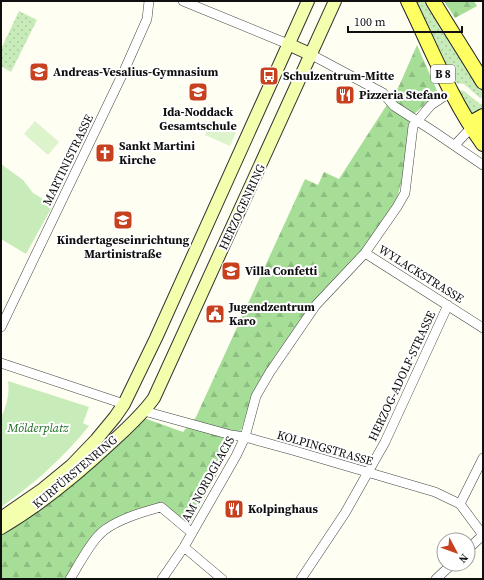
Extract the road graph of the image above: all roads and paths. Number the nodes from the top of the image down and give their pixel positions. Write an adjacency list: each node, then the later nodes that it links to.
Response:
1 (149, 1): 19 (street, MARTINISTRASSE)
2 (183, 1): 7 (street)
3 (308, 1): 7 (main road, HERZOGENRING)
4 (335, 1): 8 (main road, HERZOGENRING)
5 (408, 1): 10 (main road, B 8)
6 (433, 1): 9 (main road, B 8)
7 (288, 44): 8 (main road); 22 (main road, HERZOGENRING)
8 (310, 54): 12 (street); 23 (main road, HERZOGENRING)
9 (483, 82)
10 (452, 91): 12 (street, AM NORDGLACIS); 13 (main road, B 8)
11 (483, 116): 13 (main road)
12 (418, 120): 15 (street); 17 (street, AM NORDGLACIS)
13 (477, 130): 14 (main road, B 8); 15 (street)
14 (483, 144)
15 (455, 145): 16 (street)
16 (483, 165)
17 (365, 253): 18 (street, WYLACKSTRASSE); 24 (street, AM NORDGLACIS)
18 (448, 305): 20 (street, WYLACKSTRASSE); 26 (street, HERZOG-ADOLF-STRASSE)
19 (1, 327)
20 (483, 328)
21 (1, 363): 22 (street)
22 (124, 404): 23 (main road); 28 (main road, KURFÜRSTENRING)
23 (144, 411): 24 (street, KOLPINGSTRASSE); 29 (main road, KURFÜRSTENRING)
24 (245, 437): 26 (street, KOLPINGSTRASSE); 30 (street, AM NORDGLACIS)
25 (483, 458): 27 (street)
26 (368, 473): 27 (street, KOLPINGSTRASSE); 37 (street, HERZOG-ADOLF-STRASSE)
27 (460, 504): 31 (street, KOLPINGSTRASSE)
28 (1, 518)
29 (1, 528)
30 (192, 533): 32 (street, AM NORDGLACIS); 34 (street)
31 (483, 535)
32 (184, 547): 35 (street, AM NORDGLACIS); 36 (street)
33 (443, 572): 38 (street)
34 (70, 579)
35 (162, 579)
36 (222, 579)
37 (301, 579)
38 (436, 579)

